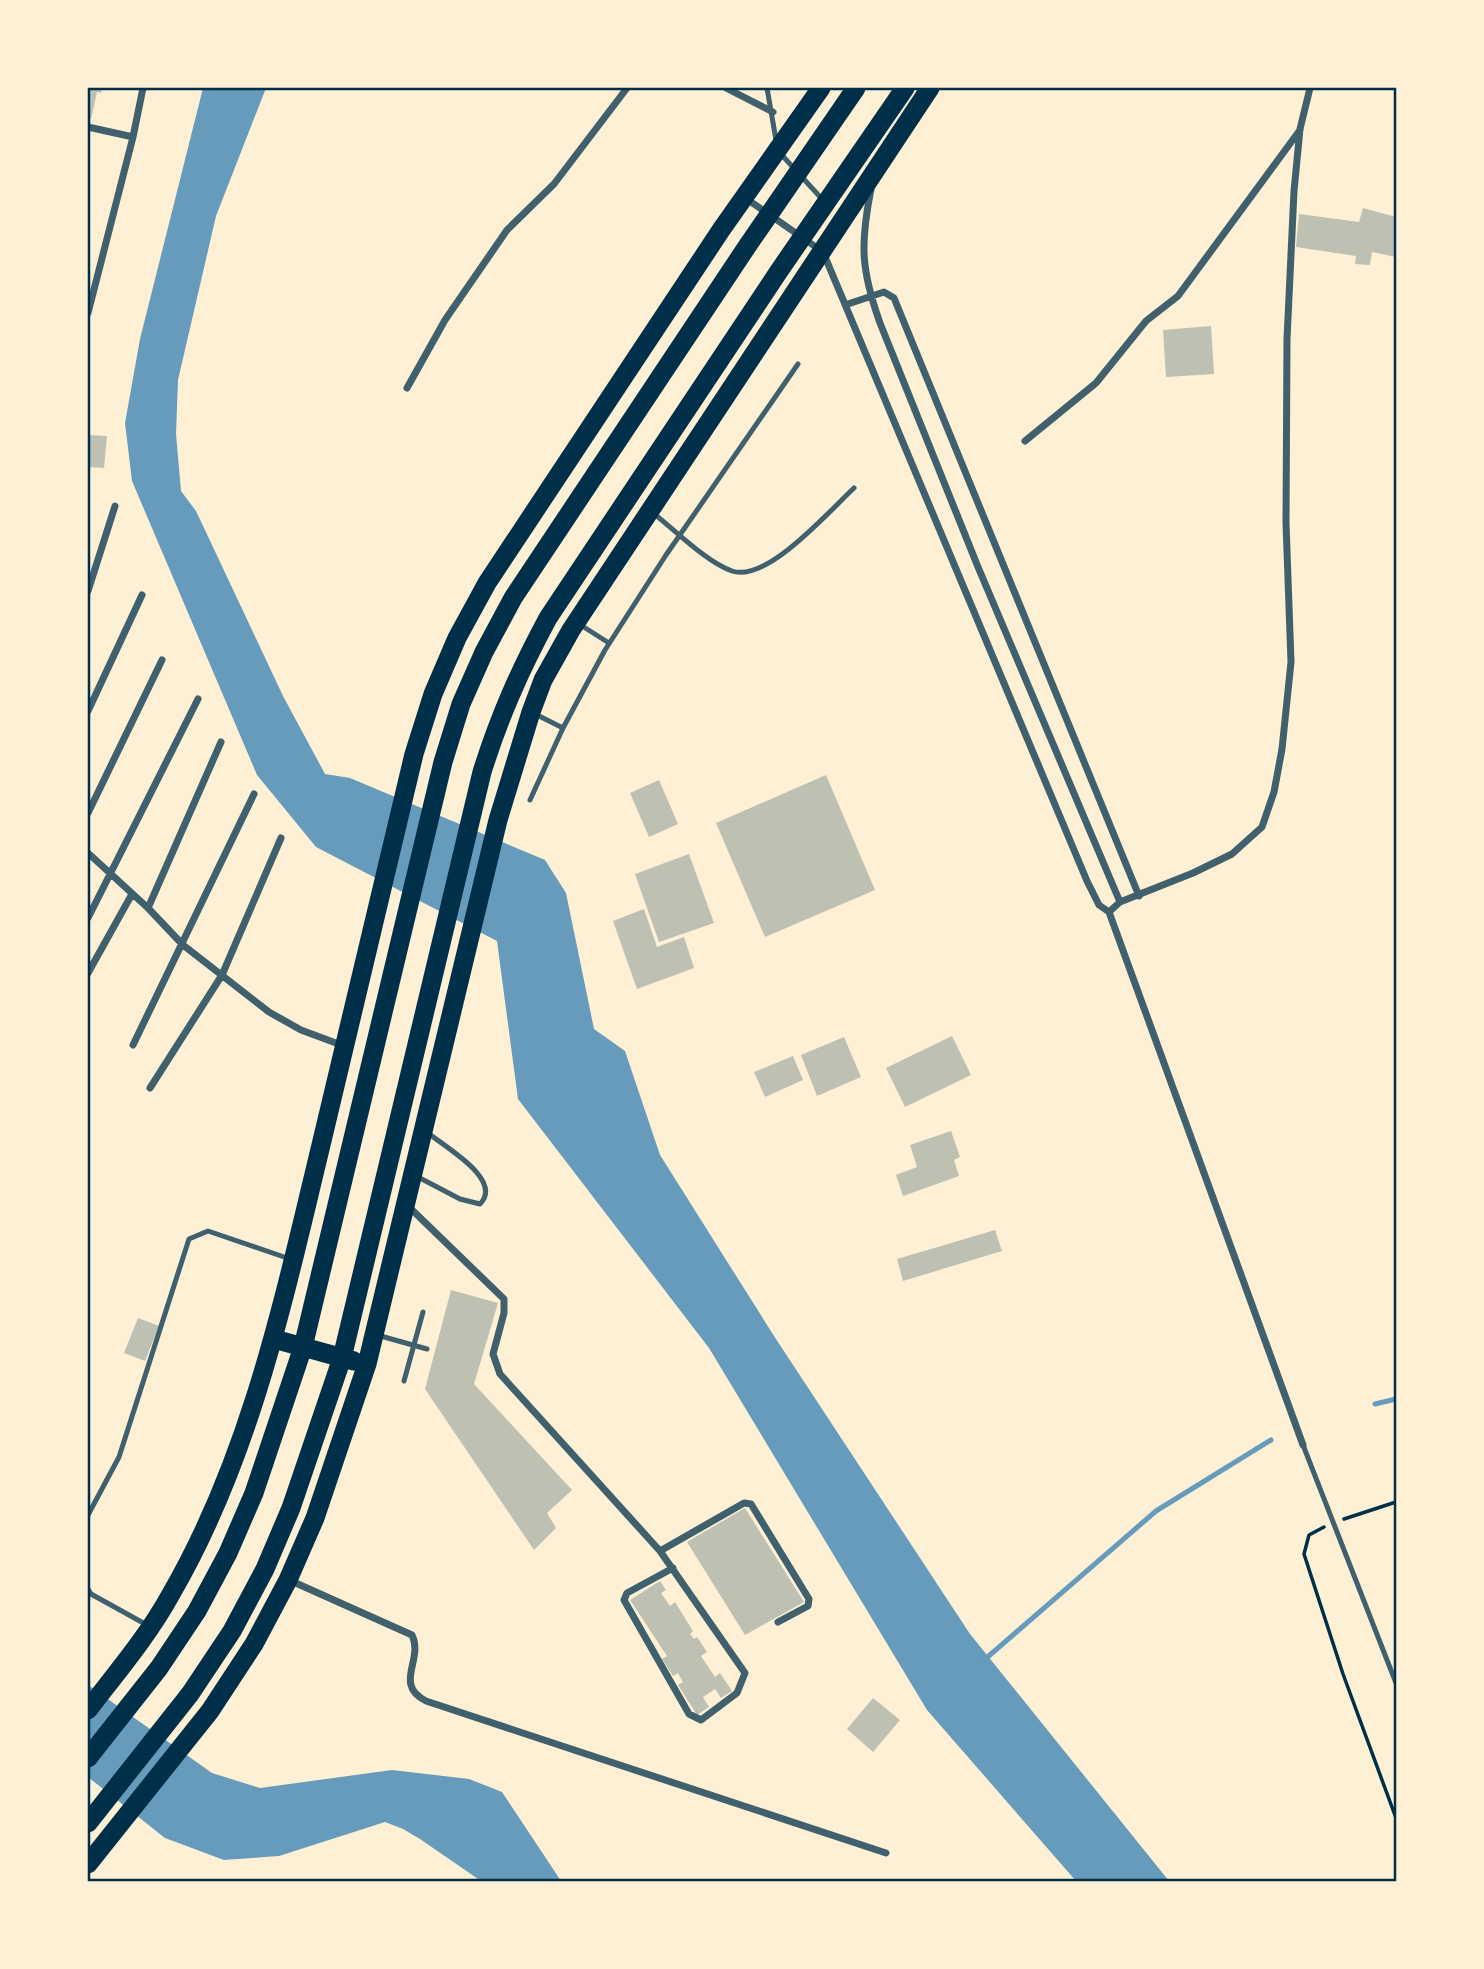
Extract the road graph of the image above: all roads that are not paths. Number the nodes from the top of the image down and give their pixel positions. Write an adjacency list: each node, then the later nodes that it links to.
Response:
1 (143, 88): 13 (street)
2 (627, 88): 21 (street)
3 (726, 88): 10 (street)
4 (767, 88): 10 (lane)
5 (821, 88): 14 (highway)
6 (856, 88): 76 (highway)
7 (930, 88): 16 (highway)
8 (1310, 88): 12 (street)
9 (909, 93): 45 (street); 77 (highway)
10 (773, 112): 14 (lane)
11 (88, 127): 13 (street)
12 (1300, 129): 22 (street); 44 (street)
13 (133, 137): 19 (street)
14 (778, 151): 15 (highway); 16 (lane)
15 (744, 197): 17 (street); 53 (highway)
16 (842, 220): 17 (highway)
17 (823, 252): 18 (street); 25 (highway)
18 (845, 304): 44 (street); 47 (street)
19 (88, 313)
20 (799, 364): 26 (lane)
21 (407, 388)
22 (1025, 441)
23 (854, 488): 26 (lane)
24 (114, 506): 27 (street)
25 (651, 511): 26 (lane); 29 (highway)
26 (680, 534): 30 (lane)
27 (88, 591)
28 (142, 595): 33 (street)
29 (576, 623): 30 (lane); 34 (highway)
30 (609, 643): 35 (lane)
31 (162, 660): 39 (street)
32 (198, 699): 42 (street)
33 (88, 711)
34 (531, 712): 35 (lane); 55 (highway)
35 (563, 727): 38 (lane)
36 (221, 742): 46 (street)
37 (254, 794): 49 (street)
38 (530, 800)
39 (88, 813)
40 (281, 838): 51 (street)
41 (88, 853): 42 (street)
42 (111, 874): 43 (street); 48 (street)
43 (132, 894): 46 (street); 50 (street)
44 (1139, 896): 45 (street)
45 (1120, 902): 47 (street)
46 (148, 908): 49 (street)
47 (1110, 912): 66 (street)
48 (88, 918)
49 (183, 945): 51 (street); 52 (street)
50 (88, 973)
51 (222, 975): 53 (street); 54 (street)
52 (133, 1045)
53 (344, 1046): 58 (highway)
54 (150, 1088)
55 (423, 1129): 56 (highway); 56 (lane)
56 (412, 1174): 57 (highway)
57 (405, 1204): 60 (highway); 68 (street)
58 (293, 1260): 61 (highway); 67 (lane)
59 (423, 1312): 62 (lane)
60 (374, 1334): 62 (lane); 64 (highway)
61 (274, 1339): 64 (highway); 73 (highway)
62 (414, 1345): 63 (lane); 65 (lane)
63 (427, 1349)
64 (367, 1364): 70 (highway)
65 (404, 1381)
66 (1303, 1446): 74 (lane)
67 (88, 1515)
68 (660, 1551): 69 (street); 72 (street)
69 (673, 1568): 69 (street)
70 (288, 1580): 78 (street); 79 (highway)
71 (89, 1592): 73 (lane)
72 (778, 1622)
73 (151, 1627): 75 (highway)
74 (1396, 1683)
75 (88, 1710)
76 (88, 1758)
77 (88, 1823)
78 (886, 1853)
79 (88, 1864)

